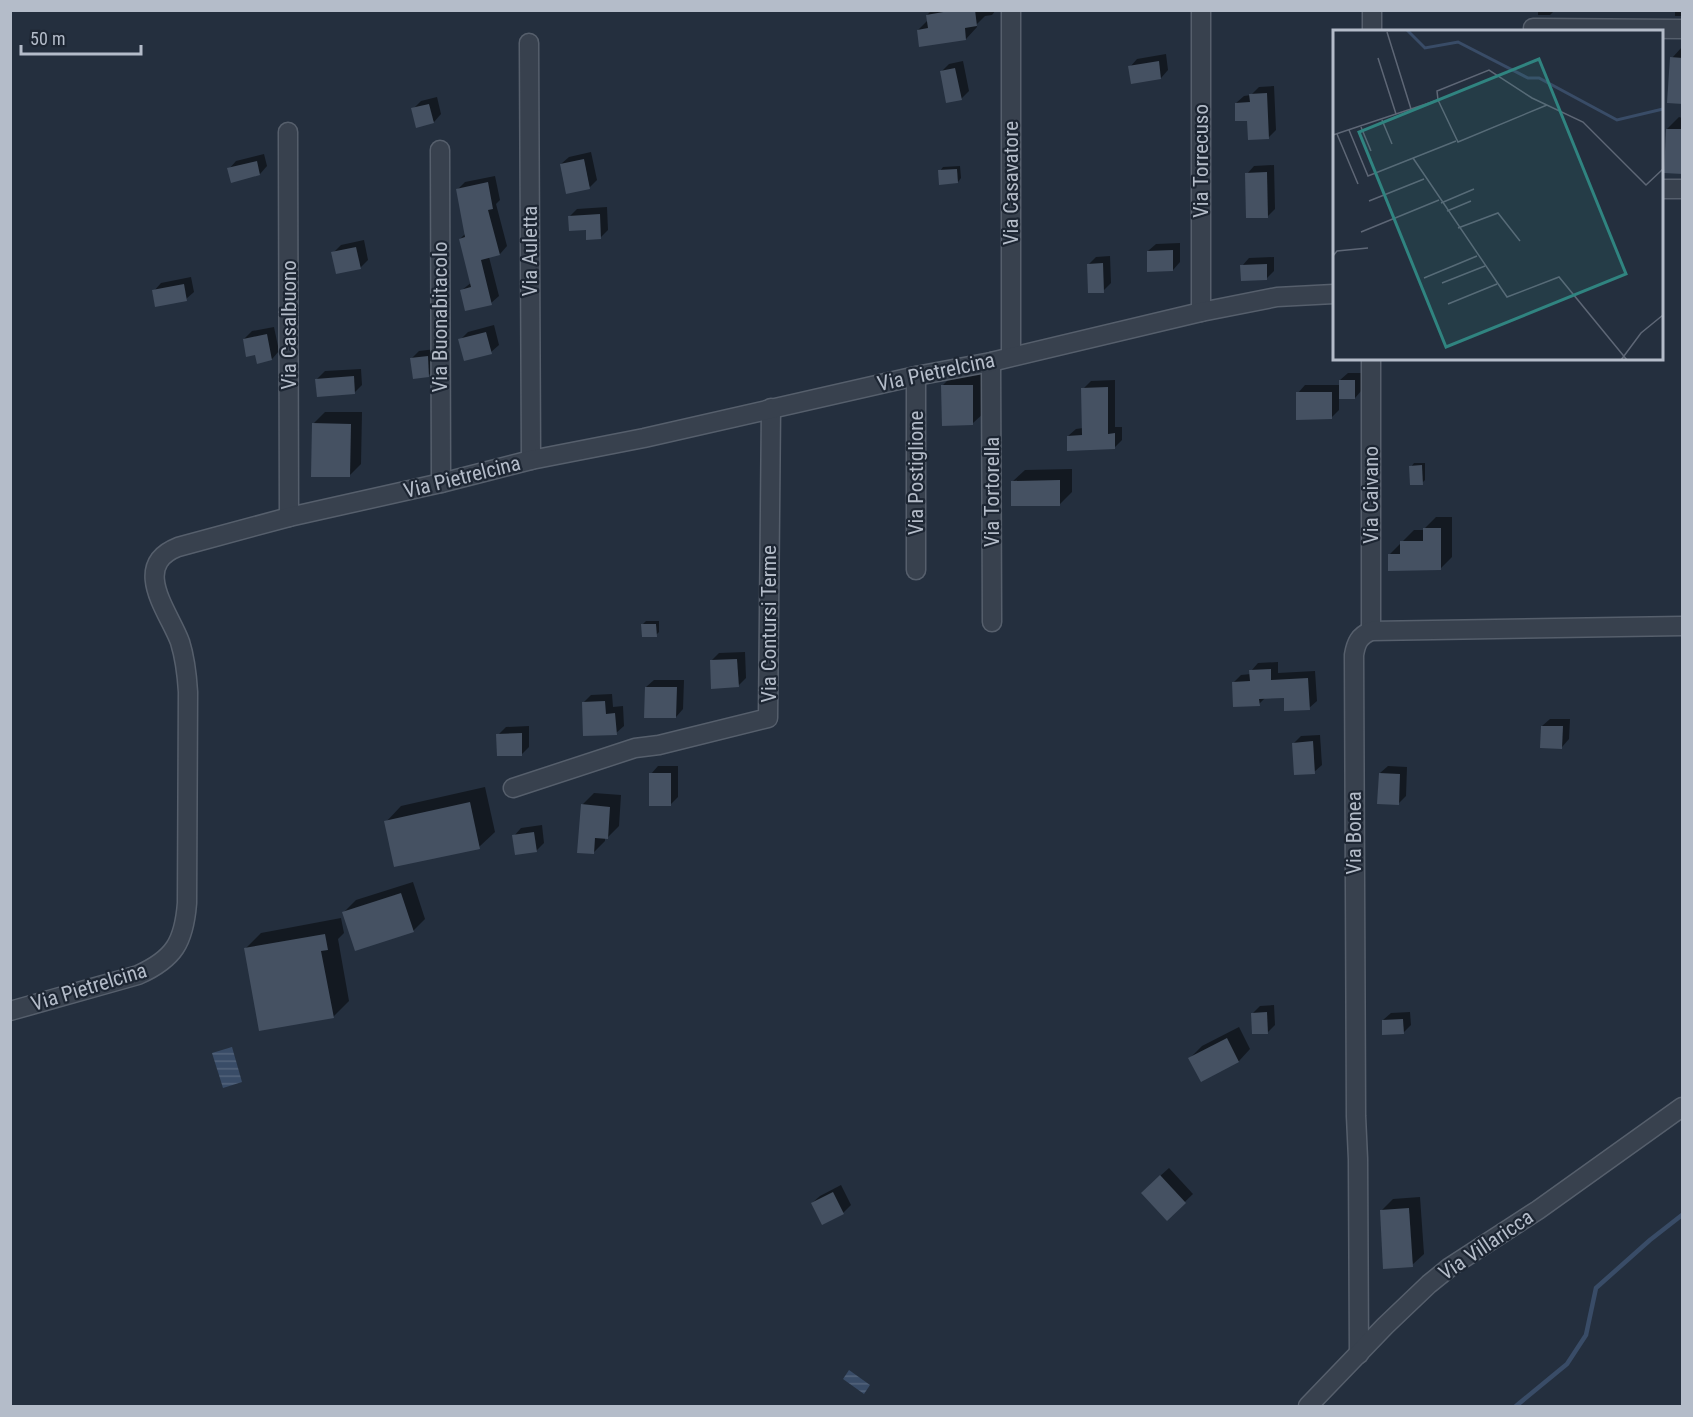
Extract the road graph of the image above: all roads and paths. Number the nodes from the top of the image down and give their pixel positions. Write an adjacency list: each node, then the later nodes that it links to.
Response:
1 (1011, 10): 14 (street, Via Casavatore)
2 (1201, 10): 13 (street, Via Torrecuso)
3 (1372, 10): 6 (street)
4 (1533, 28): 5 (street)
5 (1683, 29)
6 (1372, 30)
7 (529, 43): 19 (street, Via Auletta)
8 (288, 132): 21 (street, Via Casalbuono)
9 (440, 150): 20 (street, Via Buonabitacolo)
10 (1663, 189): 11 (street)
11 (1683, 189)
12 (1333, 294): 13 (street, Via Pietrelcina)
13 (1201, 312): 14 (street, Via Pietrelcina)
14 (1011, 356): 16 (street, Via Pietrelcina)
15 (1371, 360): 25 (street, Via Caivano)
16 (991, 362): 17 (street, Via Pietrelcina); 23 (street, Via Tortorella)
17 (916, 376): 18 (street, Via Pietrelcina); 22 (street, Via Postiglione)
18 (771, 408): 19 (street, Via Pietrelcina); 26 (street, Via Contursi Terme)
19 (531, 460): 20 (street, Via Pietrelcina)
20 (441, 483): 21 (street, Via Pietrelcina)
21 (290, 517): 27 (street, Via Pietrelcina)
22 (916, 570)
23 (992, 622)
24 (1683, 626): 25 (street)
25 (1371, 631): 29 (street, Via Bonea)
26 (513, 788)
27 (10, 1011)
28 (1683, 1107): 29 (street, Via Villaricca)
29 (1359, 1354): 30 (street, Via Villaricca)
30 (1308, 1407)

